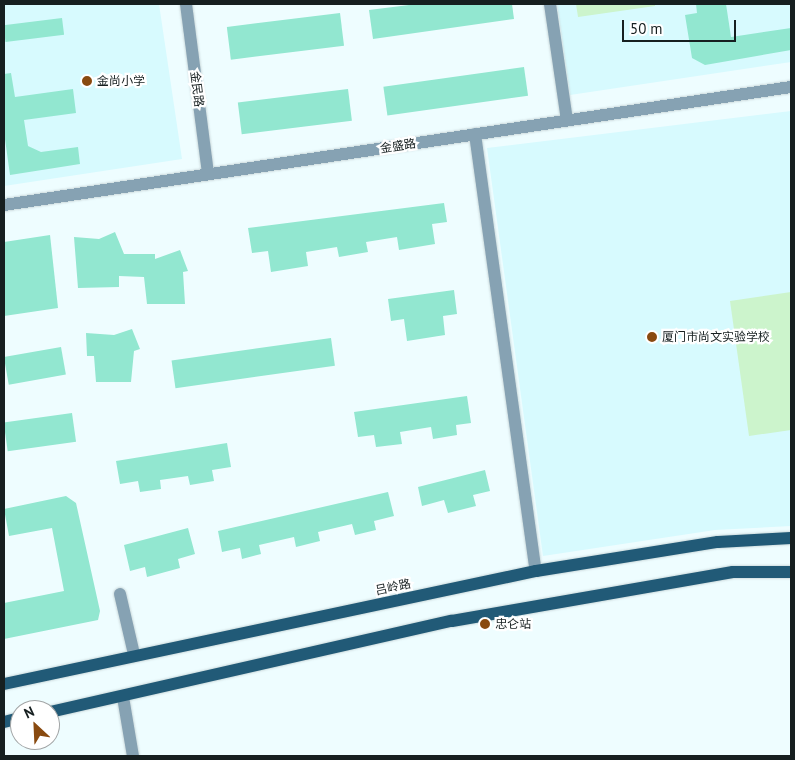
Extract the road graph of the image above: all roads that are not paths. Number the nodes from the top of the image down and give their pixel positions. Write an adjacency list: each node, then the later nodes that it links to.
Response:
1 (186, 4): 6 (street, 金民路)
2 (550, 4): 4 (street)
3 (791, 87): 4 (street, 金盛路)
4 (567, 120): 5 (street, 金盛路)
5 (475, 134): 6 (street, 金盛路); 9 (street)
6 (208, 174): 7 (street, 金盛路)
7 (4, 205)
8 (791, 538): 9 (main road, 吕岭路)
9 (536, 571): 12 (main road, 吕岭路)
10 (791, 572): 14 (main road)
11 (120, 594): 12 (street)
12 (134, 654): 13 (main road, 吕岭路)
13 (4, 684)
14 (123, 697): 15 (main road); 16 (street)
15 (60, 710)
16 (133, 756)

